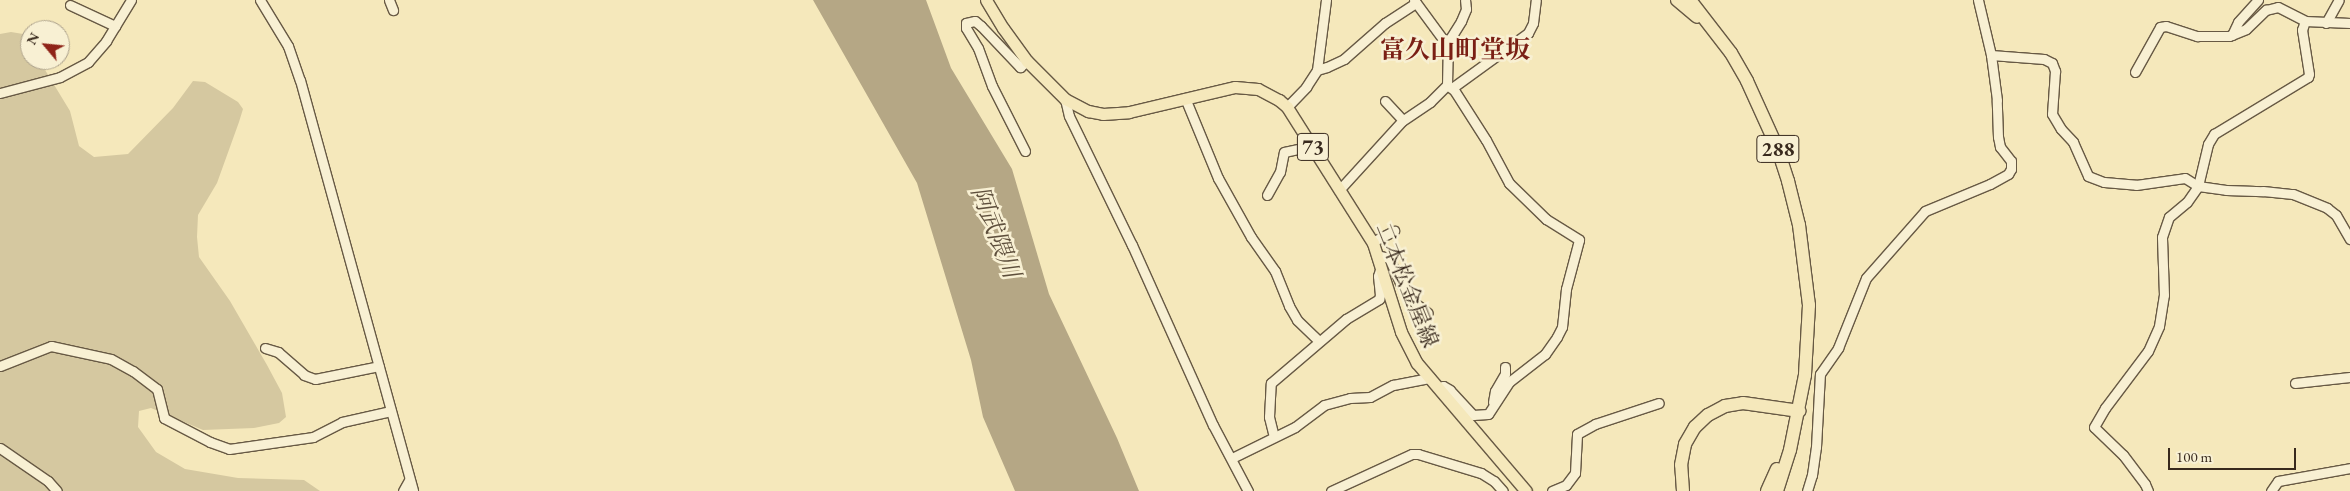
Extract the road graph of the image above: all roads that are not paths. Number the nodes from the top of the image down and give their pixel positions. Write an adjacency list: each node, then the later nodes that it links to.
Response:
1 (131, 0): 19 (street)
2 (260, 0): 48 (street)
3 (389, 0): 15 (street)
4 (986, 0): 24 (main road, 二本松金屋線 / 73)
5 (1326, 0): 25 (street)
6 (1465, 0): 22 (street)
7 (1536, 0): 27 (street)
8 (1677, 0): 21 (highway)
9 (1692, 0): 21 (highway, 288)
10 (1978, 0): 23 (street)
11 (2258, 0): 20 (street)
12 (2339, 0): 17 (street)
13 (1415, 2): 22 (street); 25 (street)
14 (70, 5): 19 (street)
15 (393, 10)
16 (2305, 21): 17 (street); 20 (street); 36 (street)
17 (2326, 22): 18 (street)
18 (2350, 23)
19 (115, 26): 28 (street)
20 (2232, 35): 26 (street)
21 (1719, 37): 56 (highway, 288)
22 (1448, 42): 27 (street)
23 (1991, 55): 36 (street); 74 (street)
24 (1027, 62): 30 (main road, 二本松金屋線 / 73); 35 (street)
25 (1317, 70): 32 (street)
26 (2135, 72)
27 (1450, 86): 33 (street); 55 (street)
28 (0, 93)
29 (1185, 98): 30 (main road, 二本松金屋線 / 73); 32 (main road, 二本松金屋線 / 73); 45 (street)
30 (1065, 99): 60 (street)
31 (1385, 101): 33 (street)
32 (1288, 107): 34 (main road, 二本松金屋線 / 73)
33 (1403, 120): 37 (street)
34 (1312, 146): 37 (main road, 二本松金屋線 / 73); 38 (street)
35 (1025, 151)
36 (2198, 186): 40 (street); 75 (street)
37 (1340, 188): 41 (main road, 二本松金屋線 / 73)
38 (1267, 195)
39 (1394, 231): 41 (street)
40 (2350, 239)
41 (1372, 242): 42 (main road, 二本松金屋線 / 73)
42 (1377, 255): 43 (main road, 二本松金屋線 / 73); 44 (street)
43 (1381, 267): 45 (street); 51 (main road, 二本松金屋線 / 73)
44 (1428, 313)
45 (1319, 342): 58 (street)
46 (265, 348): 48 (street)
47 (0, 366): 57 (street)
48 (379, 366): 57 (street)
49 (1505, 367): 55 (street)
50 (2350, 377): 52 (street)
51 (1430, 378): 53 (main road, 二本松金屋線 / 73); 58 (street)
52 (2295, 383)
53 (1438, 388): 55 (street); 69 (main road, 二本松金屋線 / 73)
54 (1659, 403): 70 (street)
55 (1493, 406)
56 (1796, 410): 71 (highway); 72 (highway, 288); 73 (highway, 288)
57 (391, 411): 62 (street)
58 (1274, 437): 60 (street)
59 (0, 448): 63 (street)
60 (1232, 458): 66 (street)
61 (2350, 468): 76 (street)
62 (409, 480): 64 (street); 65 (street)
63 (57, 491)
64 (403, 491)
65 (413, 491)
66 (1248, 491)
67 (1331, 491): 68 (street)
68 (1503, 491)
69 (1526, 491)
70 (1552, 491)
71 (1683, 491)
72 (1767, 491)
73 (1777, 491)
74 (1807, 491)
75 (2148, 491)
76 (2271, 491)

